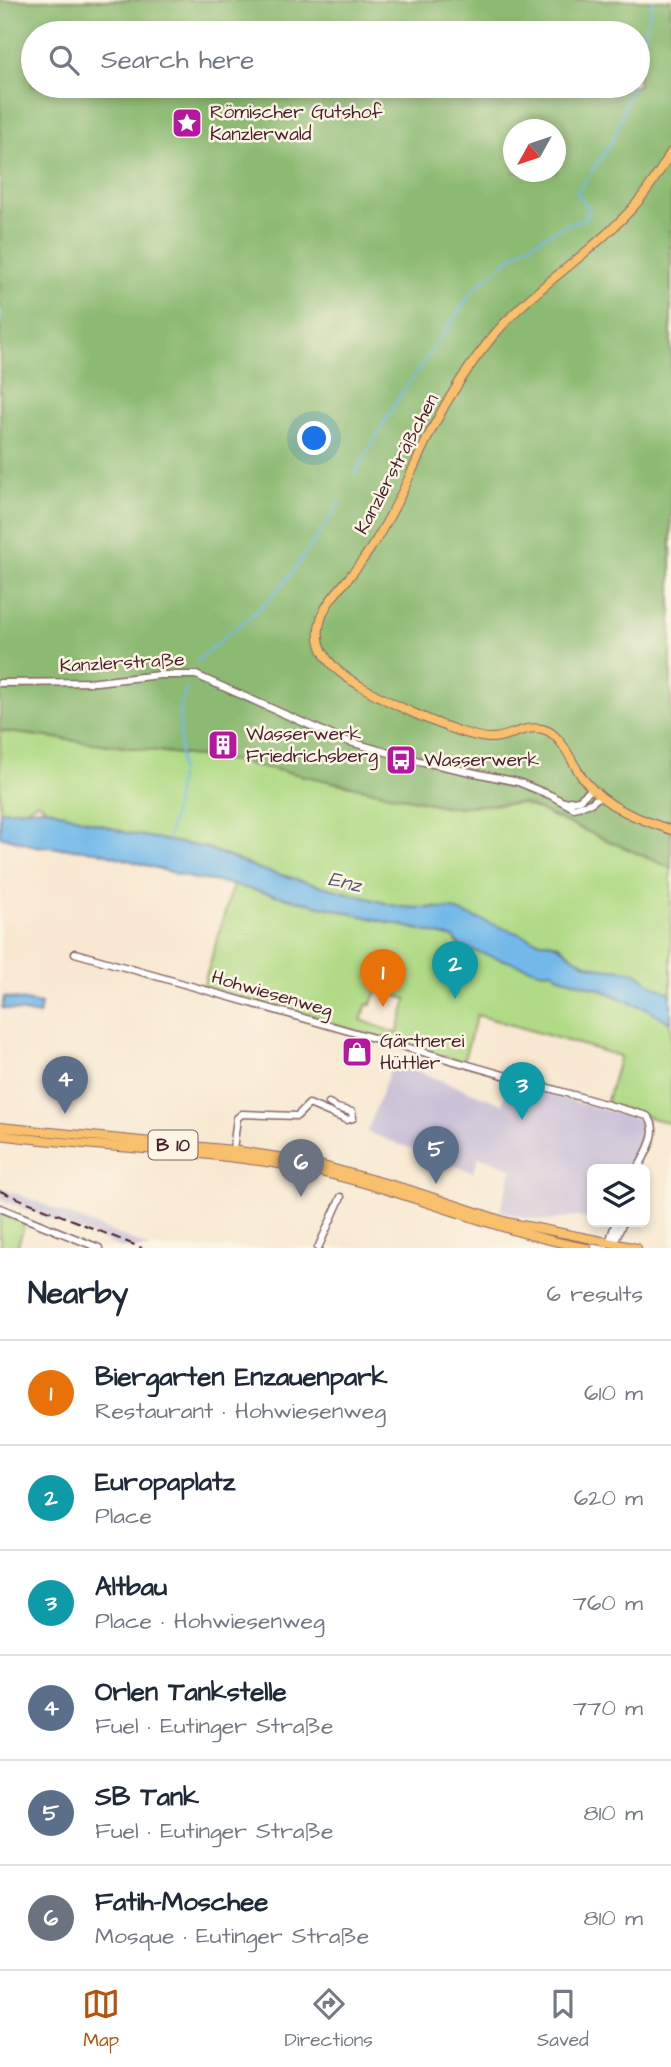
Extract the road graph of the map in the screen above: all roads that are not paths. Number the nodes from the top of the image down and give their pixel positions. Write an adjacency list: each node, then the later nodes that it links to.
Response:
1 (671, 152): 3 (main road, Kanzlersträßchen)
2 (0, 683): 5 (street, Kanzlerstraße)
3 (592, 789): 4 (main road, Kanzlersträßchen); 5 (street)
4 (600, 796): 5 (street, Kanzlerstraße); 6 (main road)
5 (560, 801)
6 (671, 830)
7 (75, 953): 12 (street, Hohwiesenweg)
8 (329, 1103): 11 (street)
9 (0, 1127): 11 (main road, B 10)
10 (0, 1135): 15 (main road, B 10)
11 (233, 1150): 15 (main road, B 10)
12 (640, 1164)
13 (341, 1197): 20 (street)
14 (0, 1208): 19 (street)
15 (486, 1219): 18 (main road, B 10); 21 (main road, B 10)
16 (616, 1227): 18 (street)
17 (620, 1227): 18 (street)
18 (611, 1245): 22 (main road, B 10)
19 (99, 1248)
20 (318, 1248)
21 (587, 1248)
22 (637, 1248)

